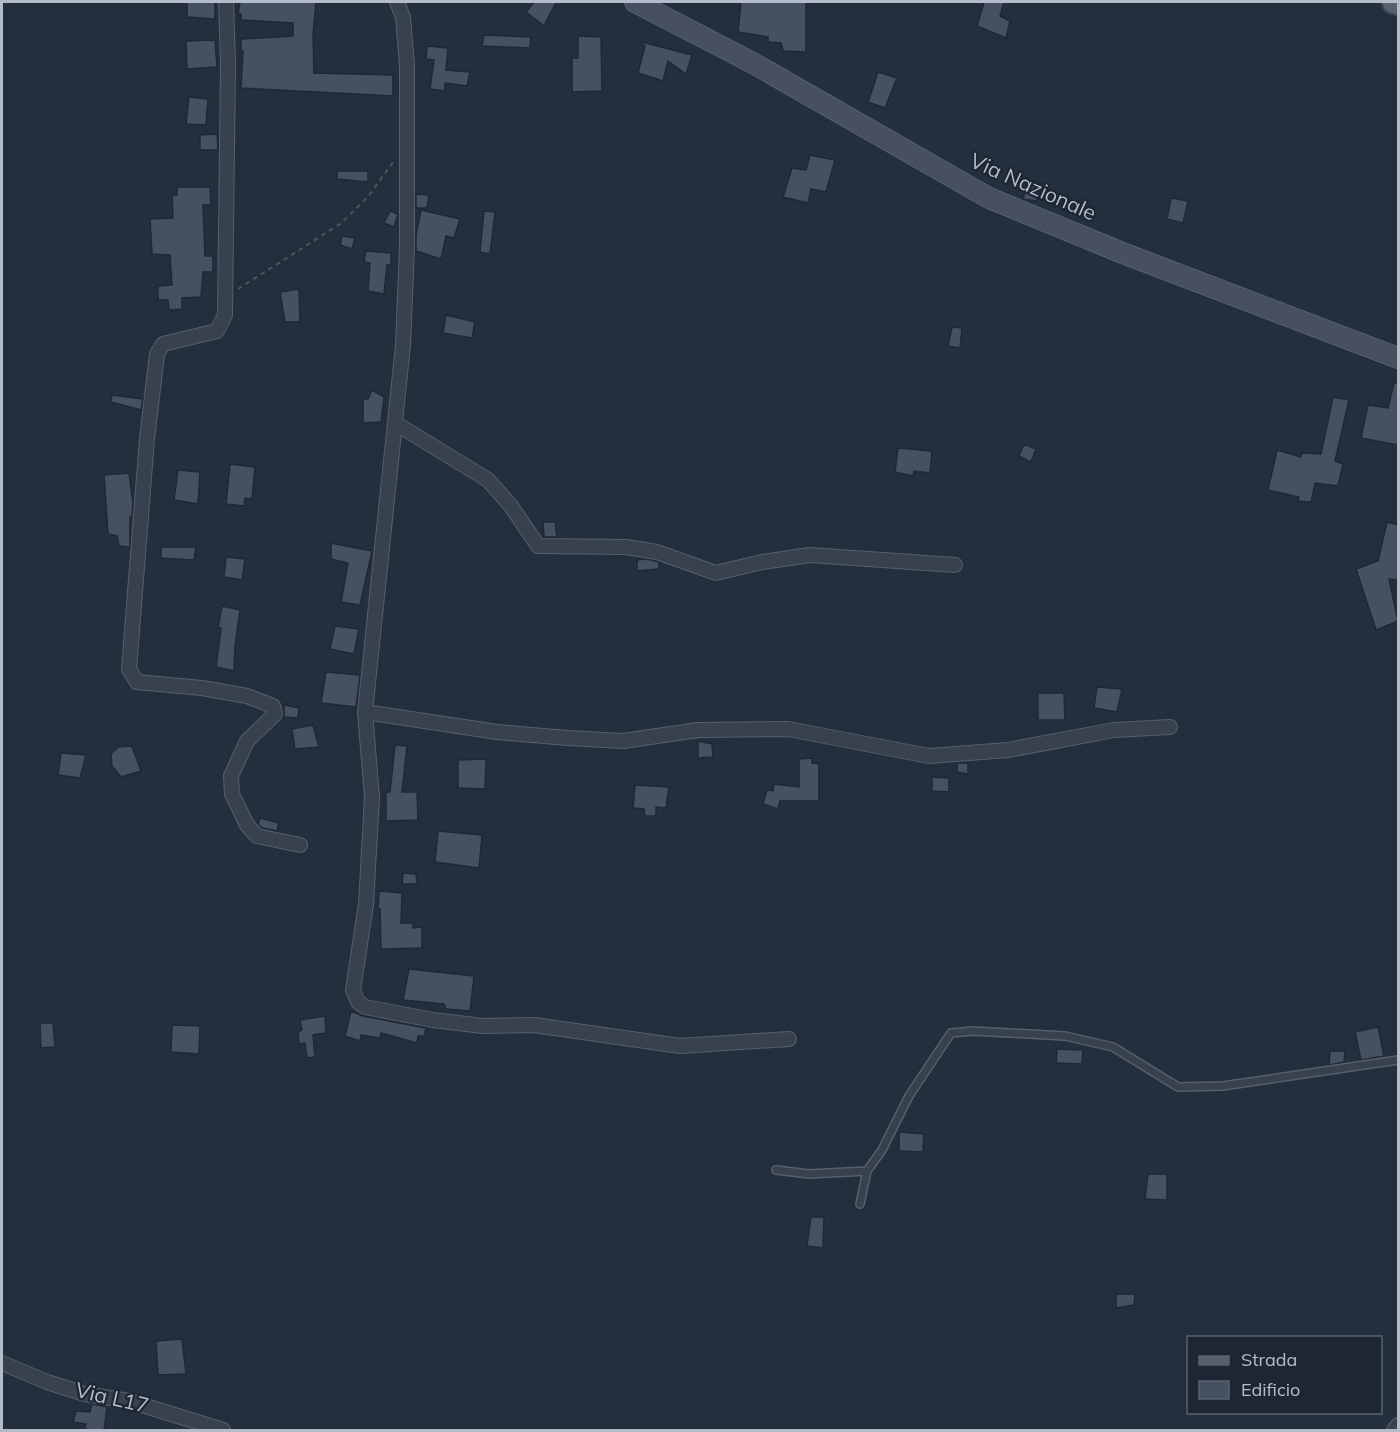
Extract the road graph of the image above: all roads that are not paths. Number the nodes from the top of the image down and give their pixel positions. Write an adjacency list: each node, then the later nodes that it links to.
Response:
1 (226, 2): 9 (street)
2 (397, 2): 5 (street)
3 (635, 2): 4 (main road, Via Nazionale)
4 (1398, 358)
5 (395, 423): 6 (street); 7 (street)
6 (955, 565)
7 (365, 712): 8 (street); 10 (street)
8 (1170, 727)
9 (300, 845)
10 (789, 1039)
11 (1398, 1060): 13 (lane)
12 (776, 1170): 13 (lane)
13 (867, 1171): 14 (lane)
14 (860, 1204)
15 (2, 1363): 17 (street, Via L17)
16 (1398, 1425): 18 (street)
17 (223, 1431)
18 (1394, 1431)

